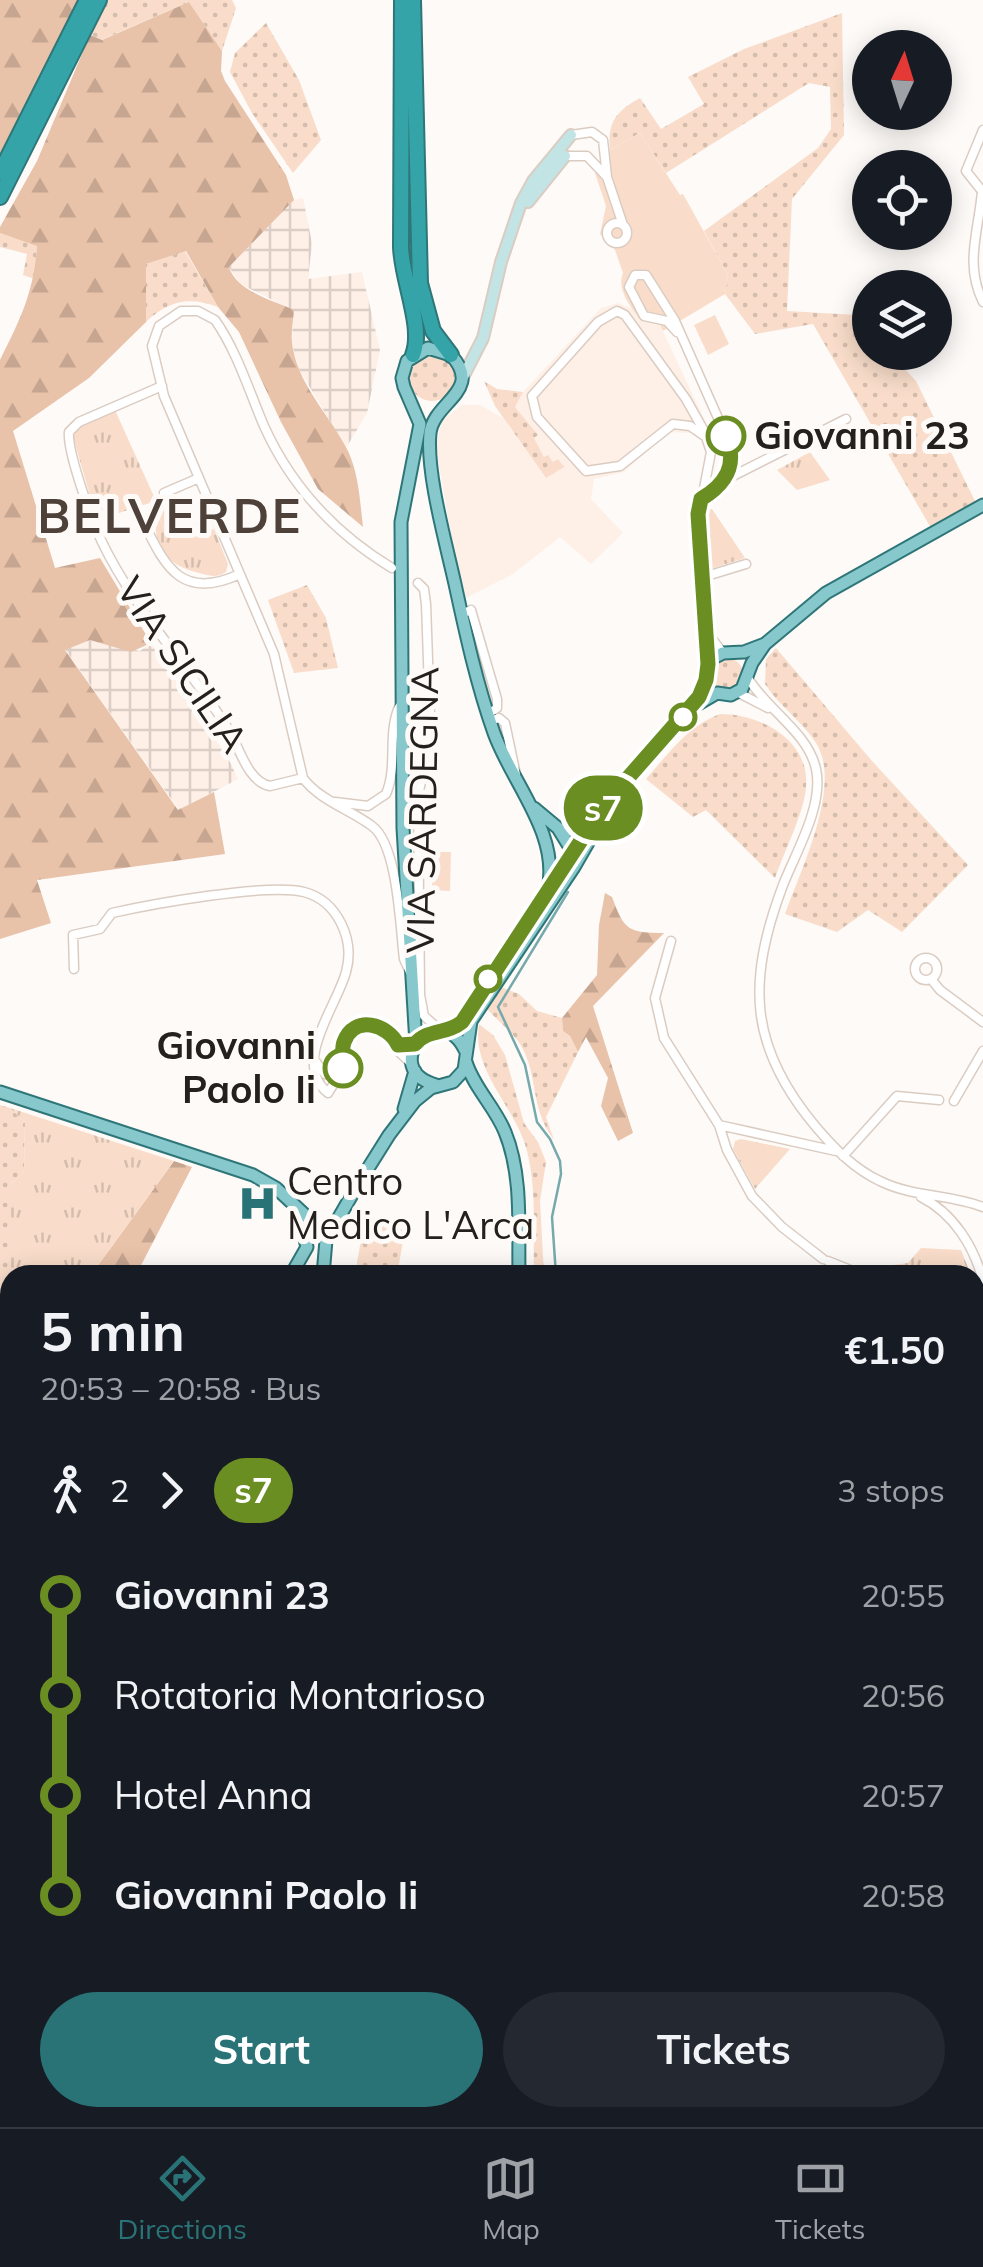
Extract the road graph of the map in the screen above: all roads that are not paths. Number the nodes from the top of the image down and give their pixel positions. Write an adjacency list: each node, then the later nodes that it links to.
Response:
1 (87, 0): 8 (highway)
2 (98, 0): 10 (highway)
3 (402, 0): 19 (highway)
4 (413, 0): 18 (highway)
5 (983, 130): 13 (street)
6 (572, 134): 9 (street); 11 (street)
7 (564, 156): 9 (street); 11 (street)
8 (0, 173)
9 (607, 177): 12 (street)
10 (0, 197)
11 (514, 224): 17 (street)
12 (618, 224)
13 (983, 302)
14 (667, 308): 15 (street); 15 (street); 16 (street)
15 (657, 320): 16 (street)
16 (677, 332): 27 (street)
17 (479, 347): 18 (street); 20 (street)
18 (451, 354): 19 (main road); 20 (main road)
19 (413, 355): 22 (main road)
20 (462, 379): 23 (main road)
21 (162, 386): 26 (street); 33 (street); 48 (street, VIA SICILIA)
22 (408, 394): 23 (main road); 45 (main road)
23 (450, 402): 50 (main road)
24 (846, 419): 27 (street)
25 (706, 437): 25 (street); 29 (street)
26 (198, 478): 28 (street); 34 (street)
27 (725, 480): 29 (street)
28 (164, 493)
29 (701, 499): 35 (street)
30 (983, 506): 38 (main road)
31 (144, 523): 34 (street)
32 (746, 564): 35 (street)
33 (392, 568)
34 (240, 574): 48 (street)
35 (700, 578): 37 (street)
36 (418, 584): 62 (street, VIA SARDEGNA)
37 (706, 631): 39 (street); 40 (street)
38 (764, 644): 39 (main road); 41 (main road)
39 (729, 653): 40 (main road); 41 (main road)
40 (708, 664): 42 (main road)
41 (748, 675): 43 (main road); 47 (street)
42 (706, 680): 44 (main road); 46 (main road)
43 (737, 692): 44 (main road); 47 (street)
44 (717, 693): 46 (main road)
45 (400, 704): 51 (street); 59 (main road)
46 (691, 709): 49 (main road)
47 (772, 711): 78 (street)
48 (303, 778): 51 (street)
49 (619, 789): 52 (main road); 55 (main road)
50 (524, 798): 53 (main road); 54 (main road)
51 (335, 802): 59 (street)
52 (593, 822): 53 (main road); 55 (main road)
53 (558, 828): 55 (main road)
54 (545, 839): 55 (main road); 56 (main road)
55 (578, 853): 56 (main road); 67 (main road)
56 (548, 889): 62 (main road)
57 (671, 941): 77 (street)
58 (74, 970): 66 (street)
59 (410, 972): 63 (main road)
60 (931, 979): 61 (street)
61 (983, 1022)
62 (444, 1032): 63 (main road); 67 (main road)
63 (415, 1044): 64 (street); 68 (main road)
64 (398, 1045): 68 (street); 69 (street)
65 (983, 1050): 75 (street)
66 (315, 1058): 69 (street); 69 (street)
67 (466, 1058): 70 (main road); 73 (main road)
68 (414, 1068): 71 (main road); 76 (main road)
69 (337, 1077)
70 (453, 1082): 71 (main road); 73 (main road)
71 (436, 1085): 76 (main road)
72 (0, 1092): 80 (main road)
73 (482, 1094): 89 (main road)
74 (939, 1100): 78 (street)
75 (954, 1101)
76 (398, 1122): 82 (main road)
77 (719, 1125): 78 (street); 90 (street)
78 (840, 1153): 79 (street)
79 (912, 1192): 81 (street); 83 (street)
80 (295, 1206): 84 (main road); 85 (main road)
81 (983, 1209): 83 (street)
82 (340, 1215): 84 (main road); 88 (main road)
83 (954, 1222): 91 (street)
84 (318, 1227): 85 (main road); 87 (main road)
85 (307, 1244): 86 (main road)
86 (298, 1265)
87 (318, 1265)
88 (323, 1265)
89 (519, 1265)
90 (838, 1265)
91 (978, 1265)

